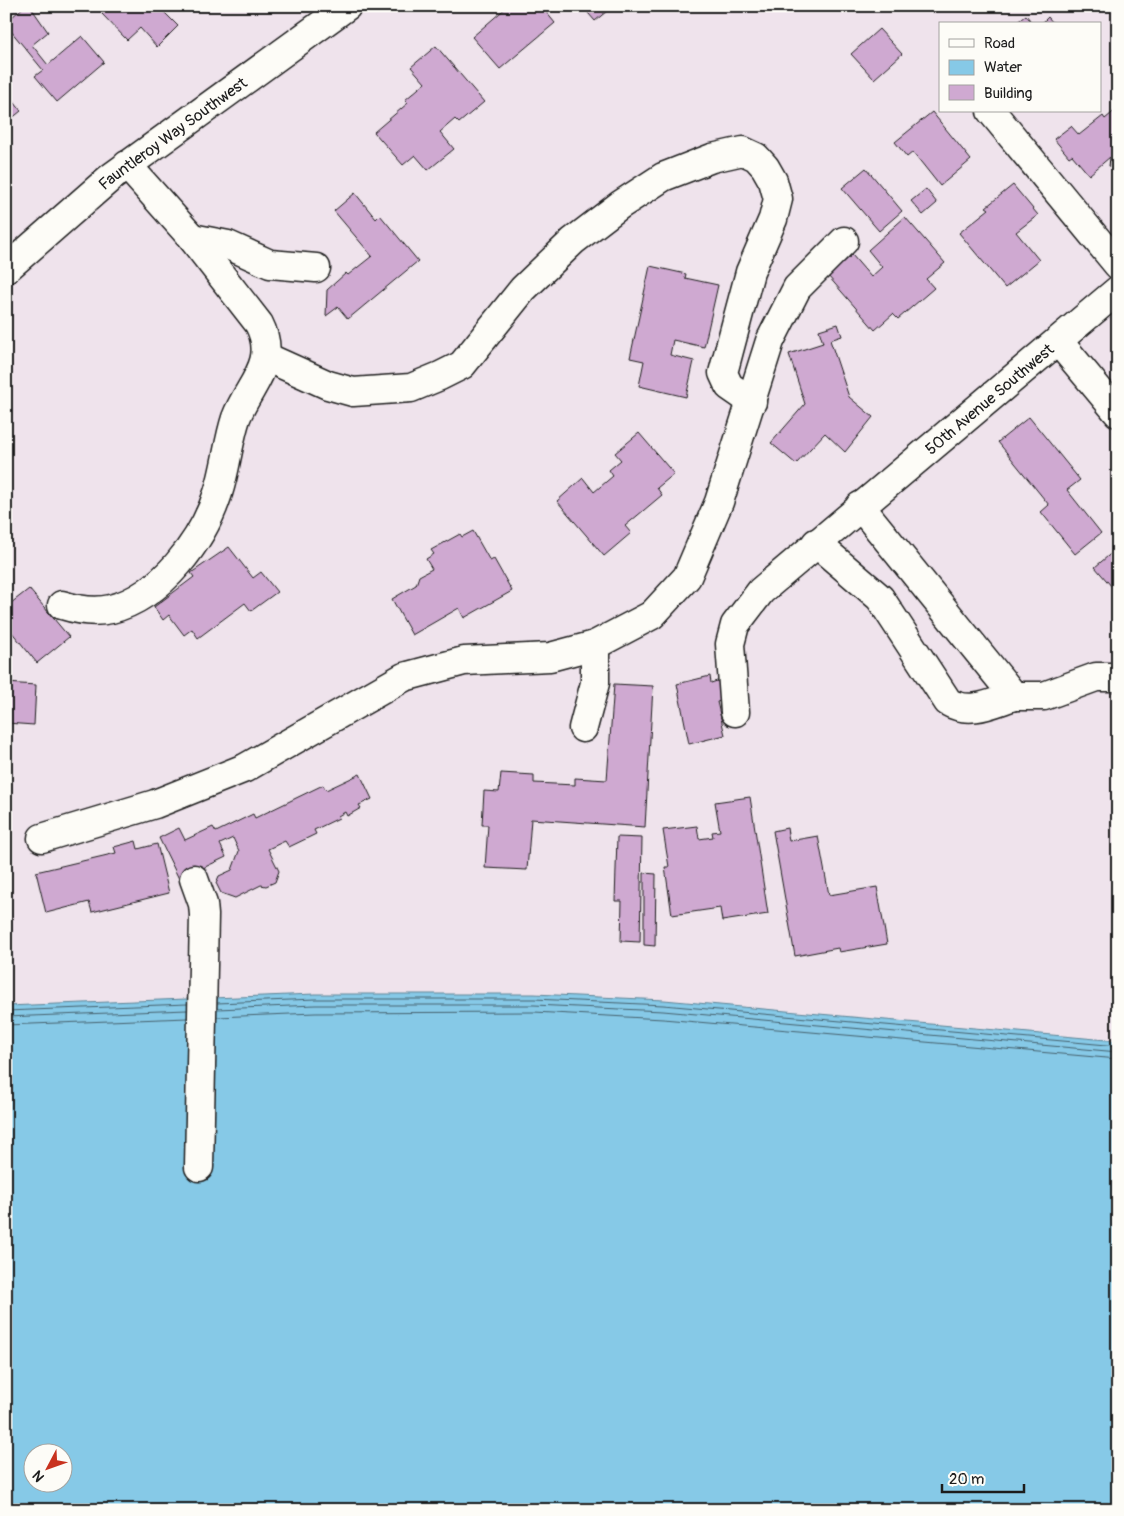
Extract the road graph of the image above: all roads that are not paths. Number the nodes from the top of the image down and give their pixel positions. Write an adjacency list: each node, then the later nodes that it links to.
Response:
1 (347, 6): 3 (street, Fauntleroy Way Southwest)
2 (993, 112): 6 (street)
3 (127, 165): 4 (street); 8 (street, Fauntleroy Way Southwest)
4 (192, 238): 7 (street); 11 (street)
5 (844, 241): 12 (street)
6 (1118, 266)
7 (316, 268)
8 (6, 269)
9 (1118, 290): 10 (street, 50th Avenue Southwest)
10 (1058, 341): 13 (street); 14 (street, 50th Avenue Southwest)
11 (266, 358): 12 (street); 16 (street)
12 (752, 402): 17 (street)
13 (1118, 413)
14 (860, 506): 15 (street, 50th Avenue Southwest); 19 (street)
15 (816, 543): 19 (street); 20 (street, 50th Avenue Southwest)
16 (62, 605)
17 (595, 645): 21 (street); 22 (street)
18 (1118, 677): 19 (street)
19 (1014, 696)
20 (735, 712)
21 (583, 728)
22 (42, 838)
23 (194, 879): 24 (street)
24 (200, 1167)

